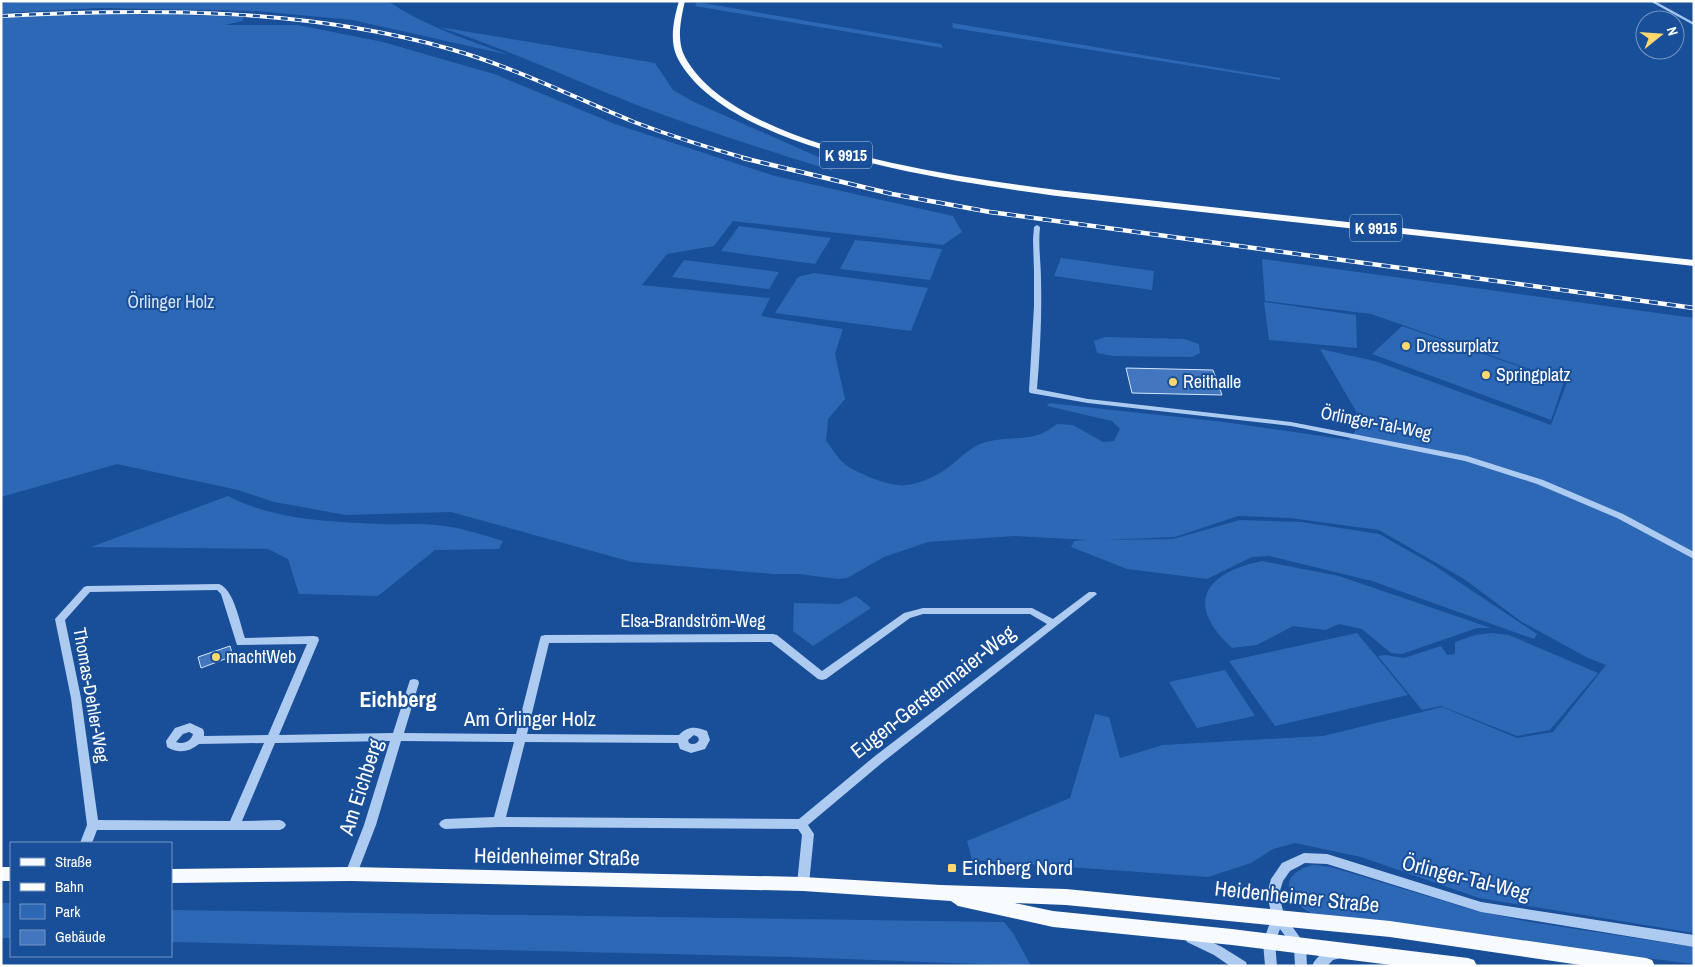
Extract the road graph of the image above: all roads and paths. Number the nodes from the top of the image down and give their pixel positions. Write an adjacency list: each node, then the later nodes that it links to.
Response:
1 (682, 1): 3 (main road, K 9915)
2 (1037, 227): 4 (street, Örlinger-Tal-Weg)
3 (1694, 263)
4 (1694, 556)
5 (1092, 594): 6 (street, Eugen-Gerstenmaier-Weg)
6 (1054, 623): 9 (street, Elsa-Brandström-Weg); 15 (street, Eugen-Gerstenmaier-Weg)
7 (414, 683): 8 (street, Am Eichberg)
8 (398, 737): 9 (street, Am Örlinger Holz); 12 (street, Am Örlinger Holz); 20 (street, Am Eichberg)
9 (519, 738): 10 (street, Am Örlinger Holz); 13 (street, Elsa-Brandström-Weg)
10 (682, 739)
11 (197, 740): 12 (street, Am Örlinger Holz)
12 (270, 740): 16 (street, Thomas-Dehler-Weg); 17 (street)
13 (500, 822): 14 (street); 15 (street)
14 (445, 824)
15 (801, 824): 22 (street)
16 (93, 825): 17 (street); 19 (street, Thomas-Dehler-Weg)
17 (234, 826): 18 (street)
18 (280, 826)
19 (86, 842)
20 (351, 874): 21 (main road, Heidenheimer Straße); 22 (main road, Heidenheimer Straße)
21 (172, 876)
22 (803, 884): 23 (main road, Heidenheimer Straße)
23 (941, 893): 24 (main road, Heidenheimer Straße); 25 (main road, Heidenheimer Straße)
24 (1278, 917): 26 (street, Örlinger-Tal-Weg); 27 (street); 28 (street); 35 (main road, Heidenheimer Straße)
25 (1174, 931): 27 (main road, Heidenheimer Straße); 30 (street)
26 (1694, 940)
27 (1269, 942): 28 (main road, Heidenheimer Straße); 31 (street)
28 (1300, 946): 29 (main road, Heidenheimer Straße); 32 (street)
29 (1346, 952): 33 (street); 34 (main road, Heidenheimer Straße)
30 (1241, 966)
31 (1271, 966)
32 (1301, 966)
33 (1318, 966)
34 (1468, 966)
35 (1646, 966)

